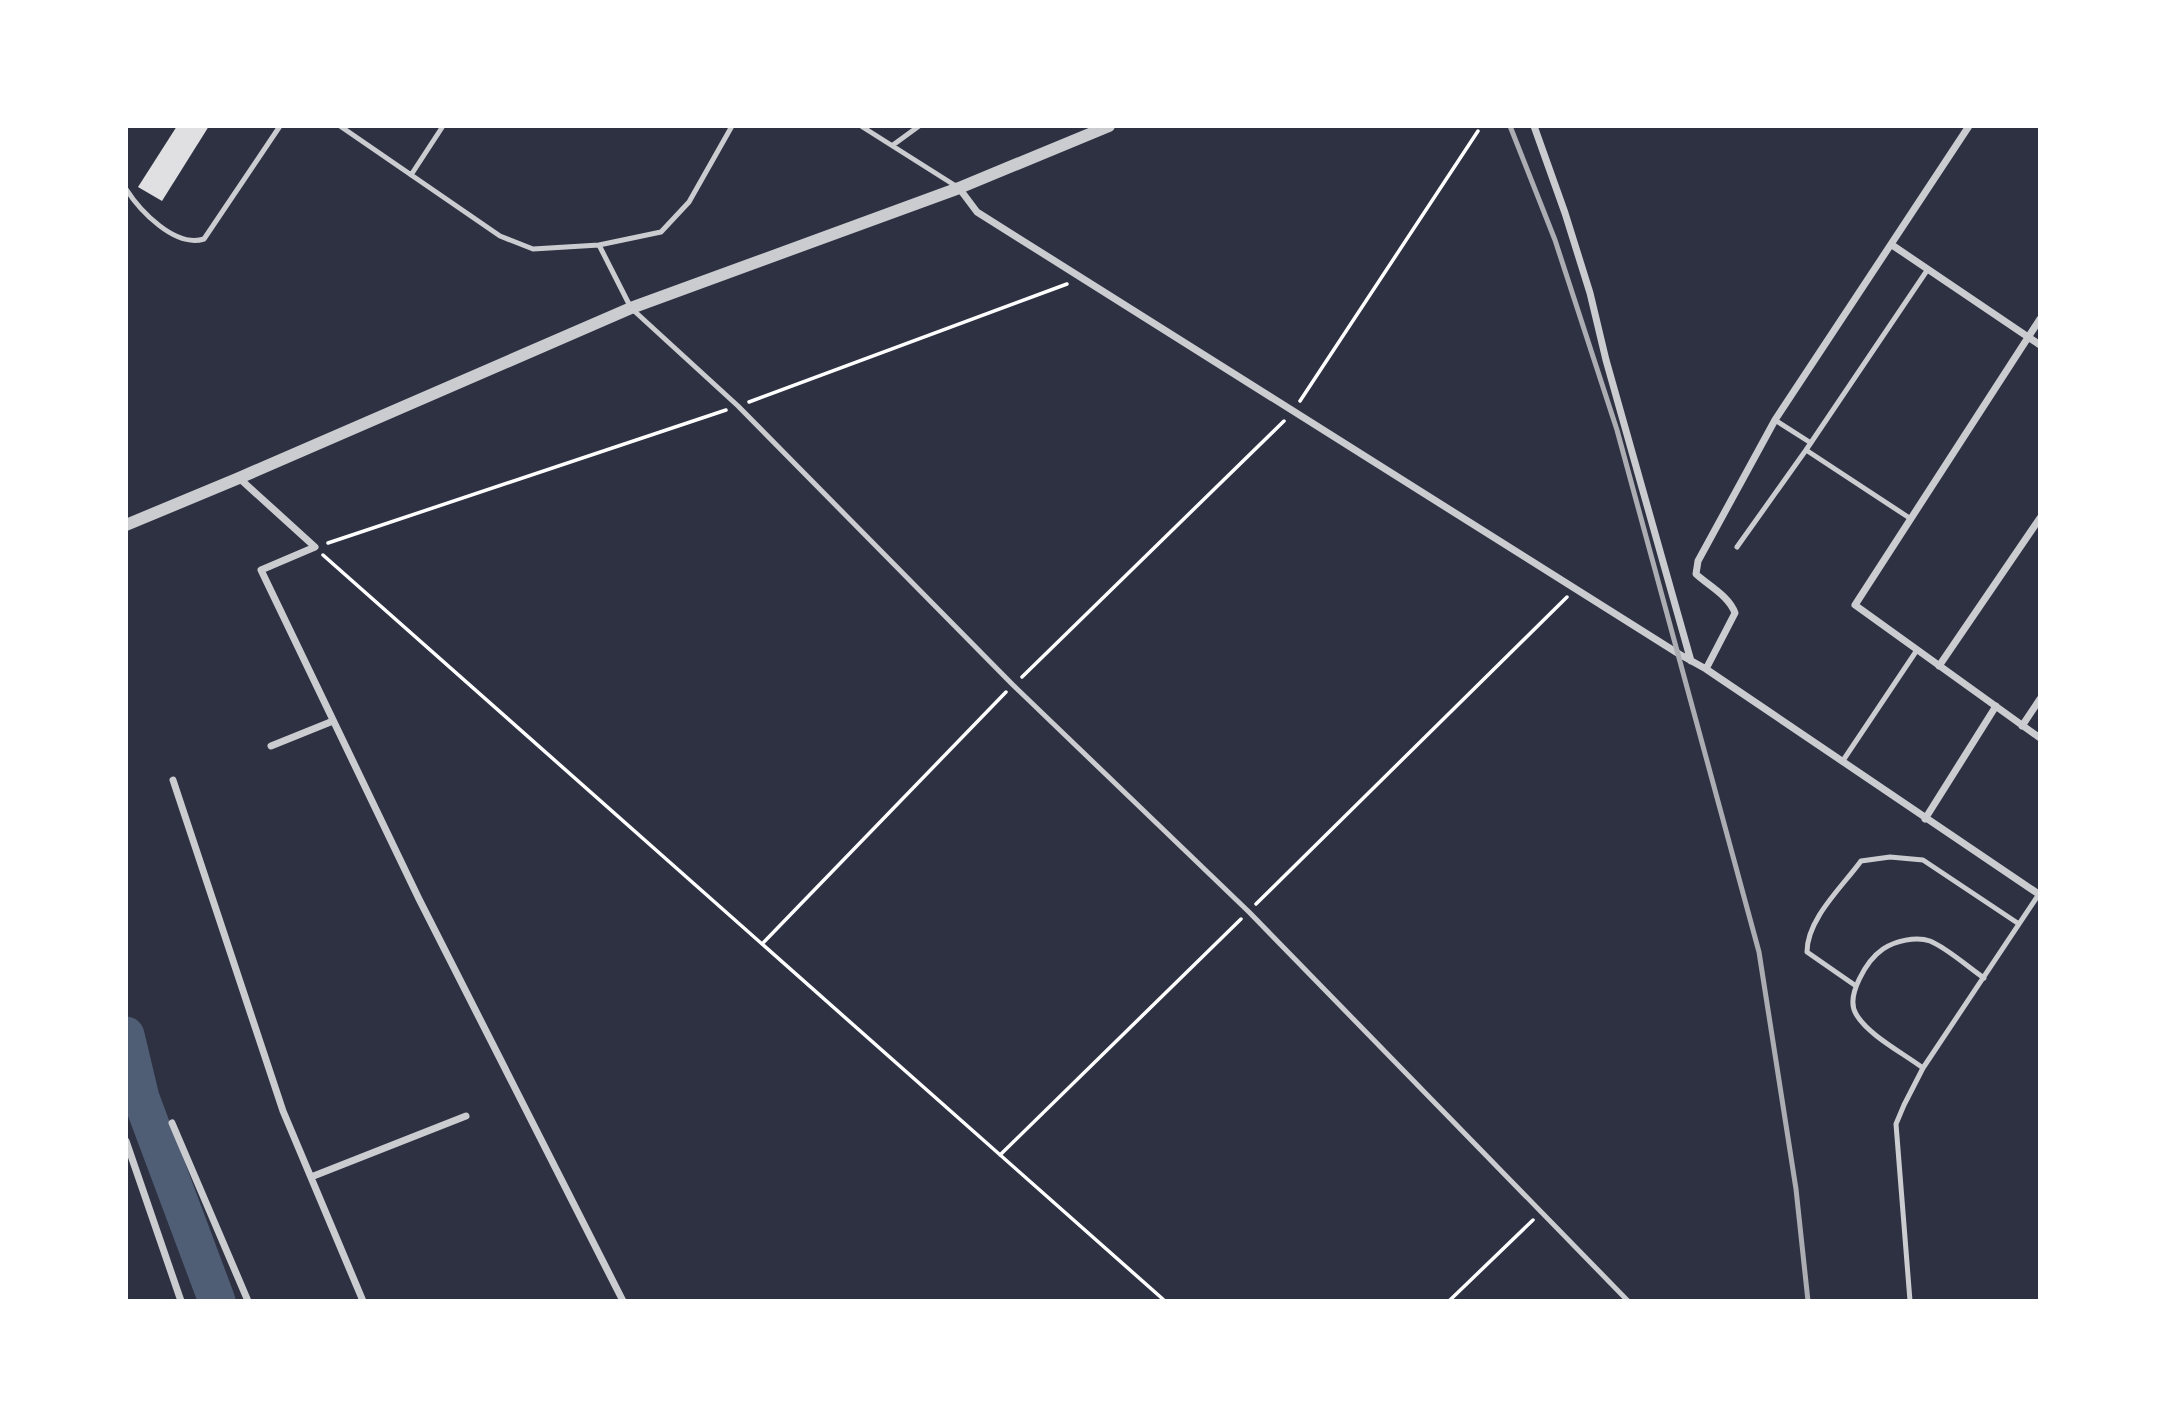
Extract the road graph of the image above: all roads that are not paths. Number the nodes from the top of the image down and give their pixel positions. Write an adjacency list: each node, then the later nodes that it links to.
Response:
1 (280, 126): 13 (lane)
2 (340, 126): 11 (lane)
3 (732, 126): 14 (lane)
4 (861, 126): 10 (lane)
5 (919, 126): 10 (lane)
6 (1109, 126): 12 (street)
7 (1534, 126): 30 (street)
8 (1969, 126): 15 (street)
9 (442, 127): 11 (lane)
10 (893, 145): 12 (lane)
11 (411, 174): 14 (lane)
12 (959, 188): 17 (street); 30 (street)
13 (126, 189)
14 (599, 245): 17 (lane)
15 (1892, 245): 16 (street); 21 (street)
16 (1928, 269): 19 (street); 22 (lane)
17 (631, 308): 24 (street); 55 (lane)
18 (2040, 319): 19 (street)
19 (2029, 337): 20 (street); 26 (street)
20 (2040, 345)
21 (1775, 420): 22 (lane); 32 (street)
22 (1811, 443): 23 (lane)
23 (1806, 450): 26 (lane); 28 (lane)
24 (239, 478): 27 (street); 35 (street)
25 (2040, 518): 31 (street)
26 (1910, 519): 29 (street)
27 (127, 520)
28 (1737, 547)
29 (1917, 650): 31 (street); 39 (lane)
30 (1691, 661): 32 (street)
31 (1939, 666): 34 (street)
32 (1706, 668): 39 (street)
33 (2040, 699): 36 (street)
34 (1996, 706): 36 (street); 41 (street)
35 (333, 721): 38 (street); 54 (street)
36 (2022, 726): 37 (street)
37 (2040, 738)
38 (271, 746)
39 (1842, 762): 41 (street)
40 (173, 780): 50 (street)
41 (1925, 819): 42 (street)
42 (2039, 895): 43 (lane)
43 (2019, 924): 44 (lane); 45 (lane)
44 (1983, 978): 45 (lane); 46 (lane)
45 (1856, 986): 46 (lane)
46 (1923, 1068): 56 (lane)
47 (466, 1116): 50 (street)
48 (172, 1123): 52 (street)
49 (126, 1141): 51 (street)
50 (311, 1177): 53 (street)
51 (181, 1301)
52 (248, 1301)
53 (363, 1301)
54 (623, 1301)
55 (1628, 1301)
56 (1910, 1301)

